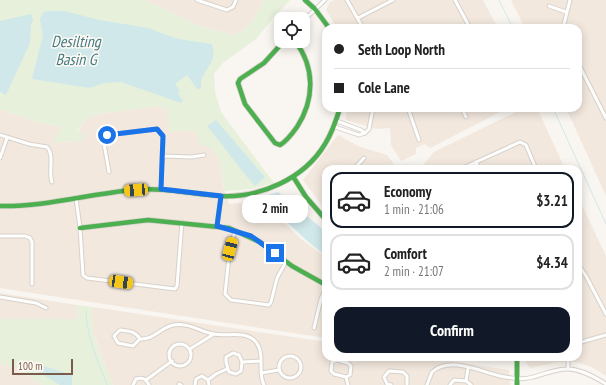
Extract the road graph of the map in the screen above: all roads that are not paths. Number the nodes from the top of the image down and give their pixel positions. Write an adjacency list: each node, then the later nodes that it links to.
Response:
1 (197, 0): 2 (street)
2 (236, 0)
3 (305, 0): 10 (street)
4 (325, 0): 10 (street)
5 (347, 0): 13 (street)
6 (393, 0): 13 (street)
7 (455, 0): 16 (street)
8 (570, 0): 11 (street)
9 (549, 6): 11 (street)
10 (315, 10): 12 (street); 14 (street)
11 (566, 12): 17 (street)
12 (310, 15)
13 (358, 18): 15 (street)
14 (326, 24)
15 (361, 24)
16 (468, 24)
17 (564, 24)
18 (278, 48): 19 (street)
19 (301, 48)
20 (582, 71): 26 (street)
21 (339, 112): 27 (street)
22 (372, 112): 29 (street)
23 (409, 112): 32 (street)
24 (464, 112): 25 (street)
25 (466, 117)
26 (606, 118)
27 (337, 121): 28 (street); 29 (street)
28 (335, 127): 29 (street); 43 (street)
29 (365, 133)
30 (0, 135): 31 (street)
31 (7, 138): 35 (street); 44 (street)
32 (418, 140)
33 (204, 155): 34 (street)
34 (162, 156): 42 (street); 45 (street)
35 (0, 158)
36 (364, 158): 38 (street)
37 (476, 162): 39 (street); 40 (street); 41 (street)
38 (358, 165)
39 (470, 165)
40 (477, 165)
41 (534, 165)
42 (109, 172)
43 (294, 178): 46 (street); 49 (street)
44 (52, 182)
45 (161, 189): 46 (street); 47 (street)
46 (221, 196): 51 (street)
47 (76, 198): 48 (street); 52 (street)
48 (0, 206)
49 (322, 215)
50 (182, 222): 51 (street); 52 (street); 52 (street)
51 (217, 226): 53 (street)
52 (80, 228)
53 (235, 230): 55 (street); 55 (street)
54 (0, 236): 57 (street)
55 (286, 262): 58 (street)
56 (582, 270): 62 (street)
57 (32, 284)
58 (322, 284)
59 (0, 297): 61 (street)
60 (322, 297): 63 (street)
61 (46, 308)
62 (606, 314)
63 (314, 328)
64 (214, 334): 66 (street); 68 (street); 70 (street)
65 (606, 335): 67 (street)
66 (140, 339): 66 (street)
67 (582, 342)
68 (190, 349): 69 (street); 69 (street)
69 (172, 361): 83 (street)
70 (261, 361): 75 (street); 80 (street)
71 (334, 361): 81 (street)
72 (341, 361): 81 (street)
73 (517, 361): 82 (street)
74 (568, 361): 78 (street)
75 (242, 362): 77 (street); 77 (street)
76 (468, 368): 82 (street); 85 (street); 95 (street)
77 (227, 369): 84 (street)
78 (568, 369): 82 (street); 86 (street)
79 (279, 370): 79 (street); 80 (street)
80 (261, 373): 91 (street)
81 (346, 378): 92 (street)
82 (517, 378): 98 (street)
83 (146, 380): 87 (street); 88 (street)
84 (208, 380): 89 (street); 90 (street)
85 (466, 381): 96 (street); 97 (street)
86 (606, 384)
87 (133, 385)
88 (149, 385)
89 (195, 385)
90 (209, 385)
91 (264, 385)
92 (348, 385)
93 (391, 385): 94 (street)
94 (407, 385)
95 (427, 385)
96 (450, 385)
97 (471, 385)
98 (517, 385)

